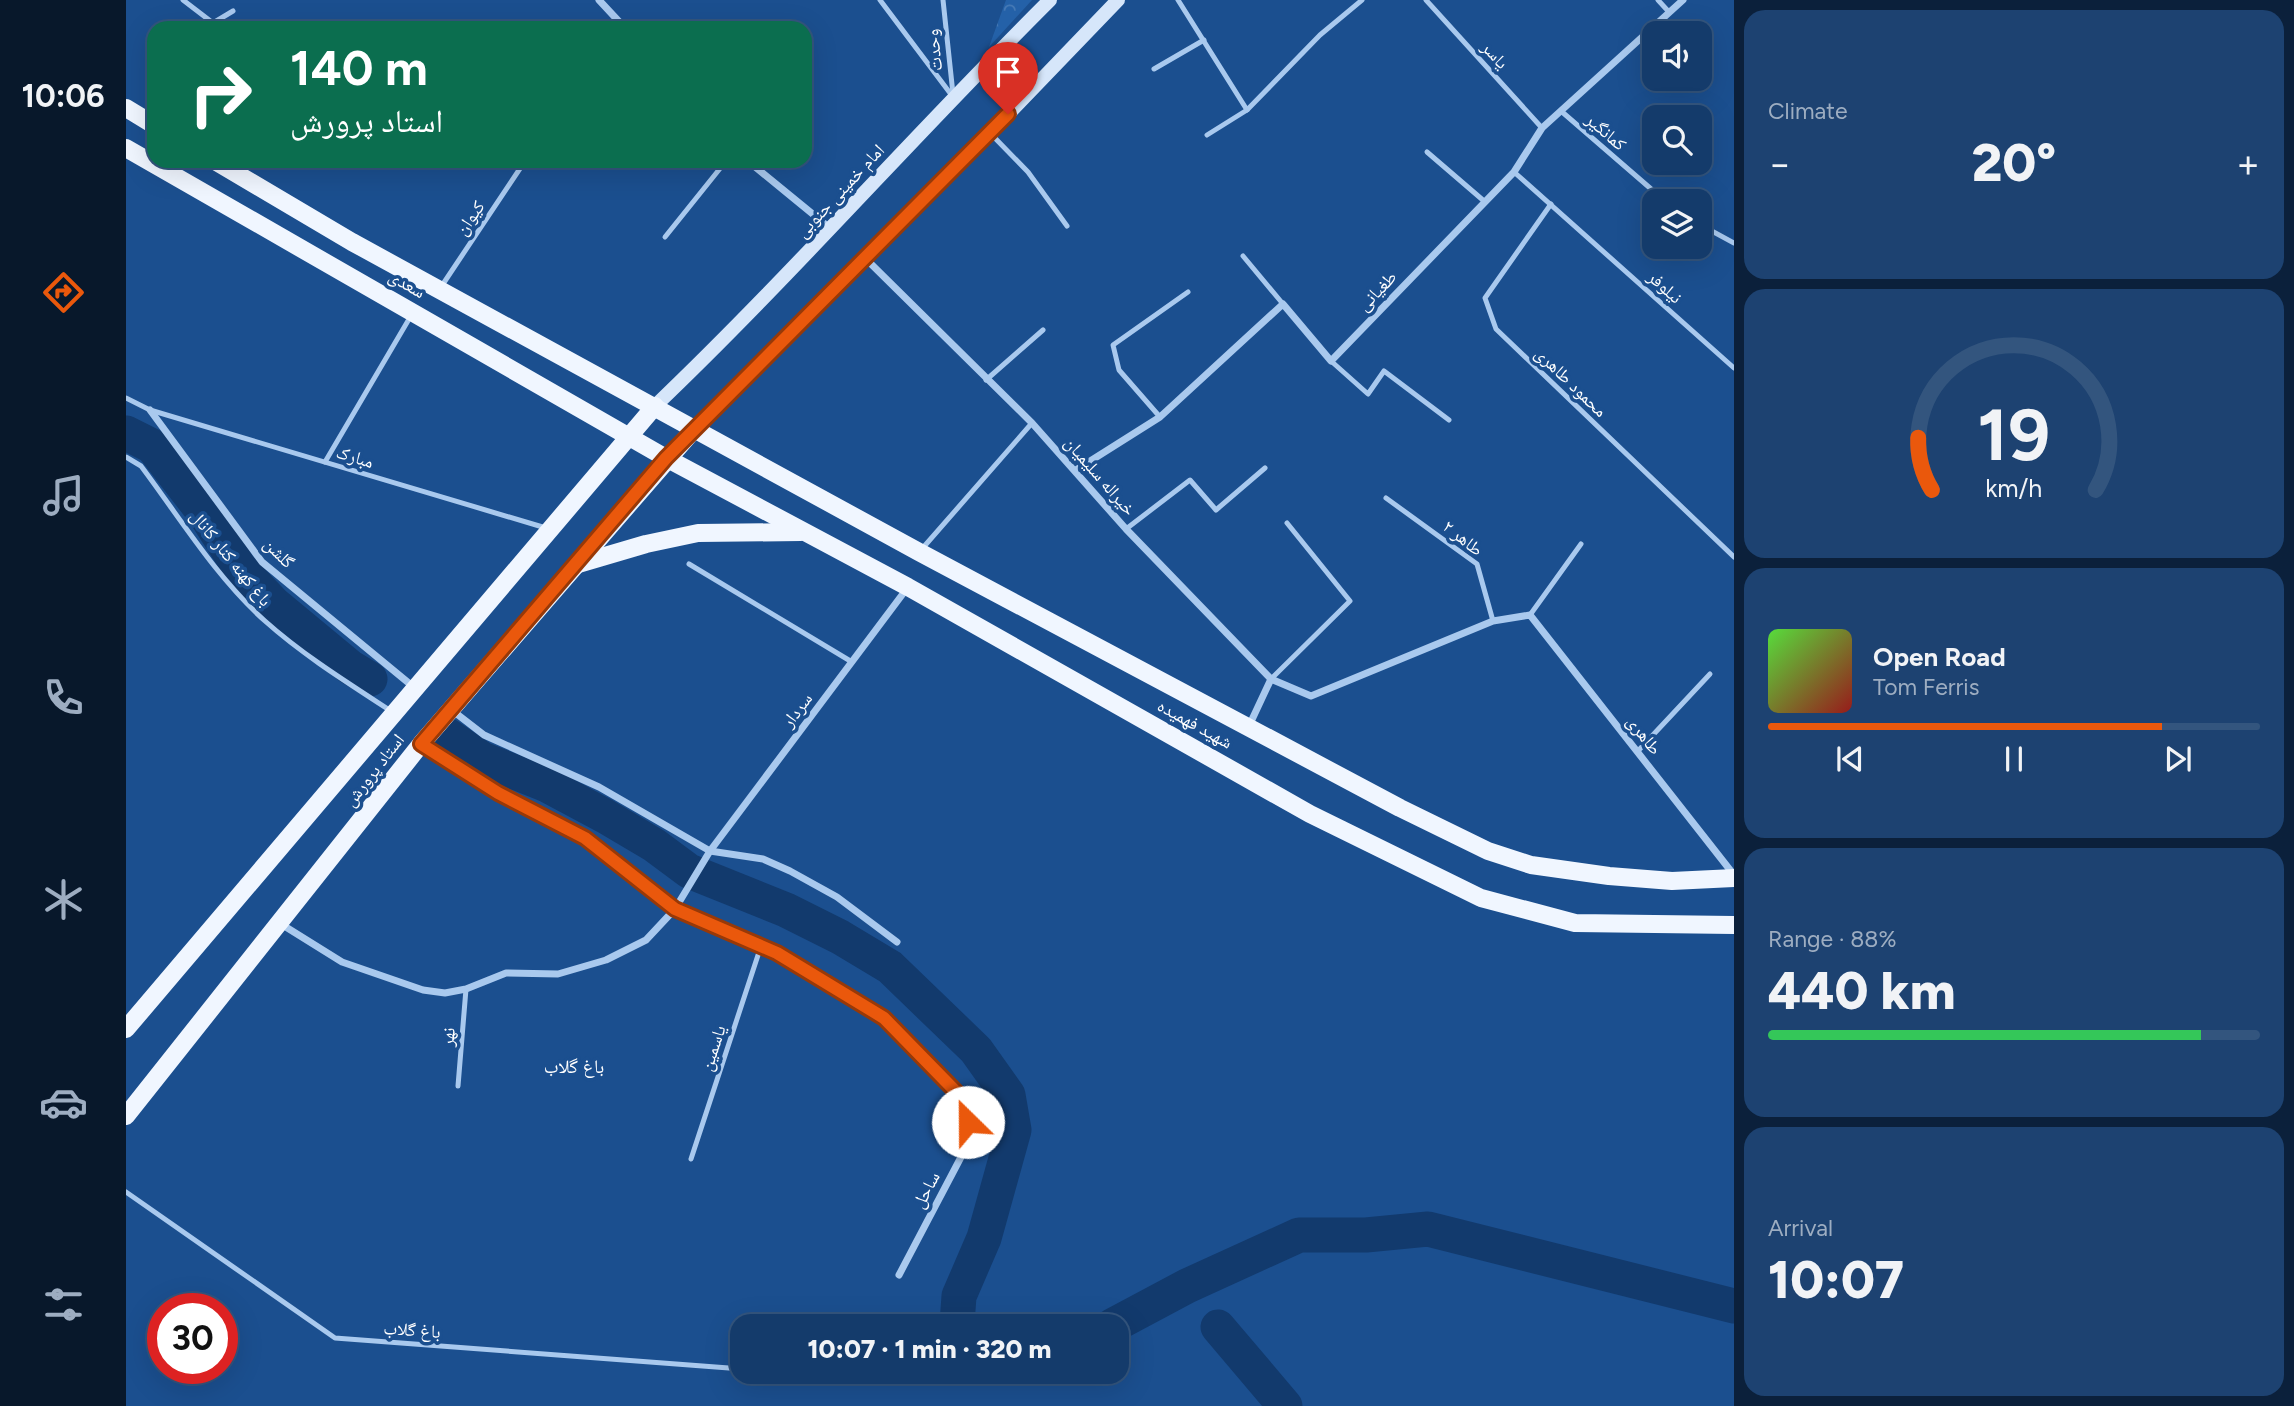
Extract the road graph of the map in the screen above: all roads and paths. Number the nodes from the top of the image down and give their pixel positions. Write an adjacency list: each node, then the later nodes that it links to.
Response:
1 (183, 0): 14 (lane)
2 (600, 0): 16 (street)
3 (880, 0): 19 (lane)
4 (943, 0): 19 (lane, وحدت)
5 (1050, 0): 19 (main road, امام خمینی جنوبی)
6 (1118, 0): 25 (main road)
7 (1178, 0): 17 (lane)
8 (1362, 0): 21 (lane)
9 (1426, 0): 24 (lane, یاسر)
10 (1658, 0): 13 (lane)
11 (1683, 0): 13 (street, طغیانی)
12 (233, 12): 15 (lane)
13 (1668, 12): 22 (street, طغیانی)
14 (211, 21)
15 (217, 21)
16 (619, 21)
17 (1204, 40): 18 (lane); 21 (lane)
18 (1154, 69)
19 (953, 97): 40 (main road, امام خمینی جنوبی)
20 (126, 108): 23 (main road)
21 (1247, 110): 26 (lane)
22 (1561, 110): 24 (street, طغیانی); 36 (lane, کمانگیر)
23 (147, 121)
24 (1542, 128): 35 (street, طغیانی)
25 (990, 134): 39 (lane); 45 (main road)
26 (1207, 135)
27 (126, 148): 29 (main road, سعدی)
28 (1427, 152): 37 (lane)
29 (147, 160)
30 (161, 168): 49 (main road, سعدی)
31 (227, 168): 46 (main road, سعدی)
32 (520, 168): 46 (lane, کیوان)
33 (720, 168): 42 (lane)
34 (757, 168): 40 (street)
35 (1514, 172): 37 (street, طغیانی); 38 (lane, نیلوفر)
36 (1651, 189)
37 (1484, 201): 51 (street, طغیانی)
38 (1551, 205): 52 (lane, نیلوفر); 74 (lane, محمود طاهری)
39 (1066, 226)
40 (832, 229): 55 (main road, امام خمینی جنوبی)
41 (1712, 231): 43 (lane)
42 (665, 237)
43 (1734, 243)
44 (1243, 256): 48 (lane)
45 (866, 259): 53 (street, خیراله سلیمیان); 60 (main road)
46 (439, 290): 55 (main road, سعدی)
47 (1188, 292): 57 (lane)
48 (1283, 304): 51 (street); 57 (street)
49 (414, 312): 61 (main road, سعدی); 64 (lane)
50 (1043, 330): 53 (lane)
51 (1331, 361): 58 (lane)
52 (1734, 369)
53 (986, 380): 59 (street, خیراله سلیمیان)
54 (126, 398): 56 (lane, مبارک)
55 (655, 406): 60 (main road, سعدی); 61 (main road, استاد پرورش)
56 (150, 410): 64 (lane, مبارک); 83 (street, گلشن)
57 (1160, 417): 66 (street)
58 (1449, 420)
59 (1032, 424): 66 (street, خیراله سلیمیان); 73 (lane)
60 (695, 428): 63 (main road, استاد پرورش); 73 (main road, شهید فهمیده)
61 (628, 437): 63 (main road, سعدی); 70 (main road, استاد پرورش)
62 (126, 457): 85 (lane, باغ کهنه کنار کانال)
63 (666, 458): 71 (main road, شهید فهمیده); 75 (main road, استاد پرورش)
64 (325, 462): 70 (lane, مبارک)
65 (1265, 468): 69 (lane)
66 (1076, 470): 69 (street, خیراله سلیمیان)
67 (1386, 498): 79 (lane, طاهر ۲)
68 (1287, 523): 82 (lane)
69 (1126, 529): 82 (street, خیراله سلیمیان)
70 (552, 530): 83 (main road, استاد پرورش)
71 (805, 532): 75 (main road); 77 (main road, شهید فهمیده)
72 (1581, 544): 78 (lane)
73 (919, 552): 86 (main road, شهید فهمیده)
74 (1734, 557)
75 (578, 564): 84 (main road, استاد پرورش)
76 (689, 564): 80 (lane)
77 (908, 587): 80 (street, سردار); 93 (main road, شهید فهمیده)
78 (1530, 615): 79 (street); 88 (street, طاهری)
79 (1493, 621): 82 (street)
80 (852, 662): 89 (street, سردار)
81 (1710, 674): 88 (lane)
82 (1271, 679): 86 (street)
83 (416, 689): 85 (main road, استاد پرورش)
84 (452, 710): 87 (main road, استاد پرورش); 89 (street)
85 (394, 714): 97 (main road, استاد پرورش)
86 (1249, 726): 90 (main road, شهید فهمیده)
87 (421, 744): 91 (street, ساحل); 92 (main road, استاد پرورش)
88 (1637, 752): 90 (street, طاهری)
89 (710, 851): 91 (street, سردار); 94 (street)
90 (1734, 877)
91 (675, 909): 95 (street, ساحل); 96 (street, سردار)
92 (281, 924): 96 (street, سردار); 99 (main road, استاد پرورش)
93 (1734, 925)
94 (897, 942)
95 (761, 946): 100 (lane, یاسمین); 102 (street, ساحل)
96 (466, 989): 98 (lane, نهر)
97 (126, 1030)
98 (458, 1086)
99 (126, 1116)
100 (691, 1159)
101 (126, 1192): 103 (lane, باغ گلاب)
102 (899, 1275)
103 (730, 1368)

